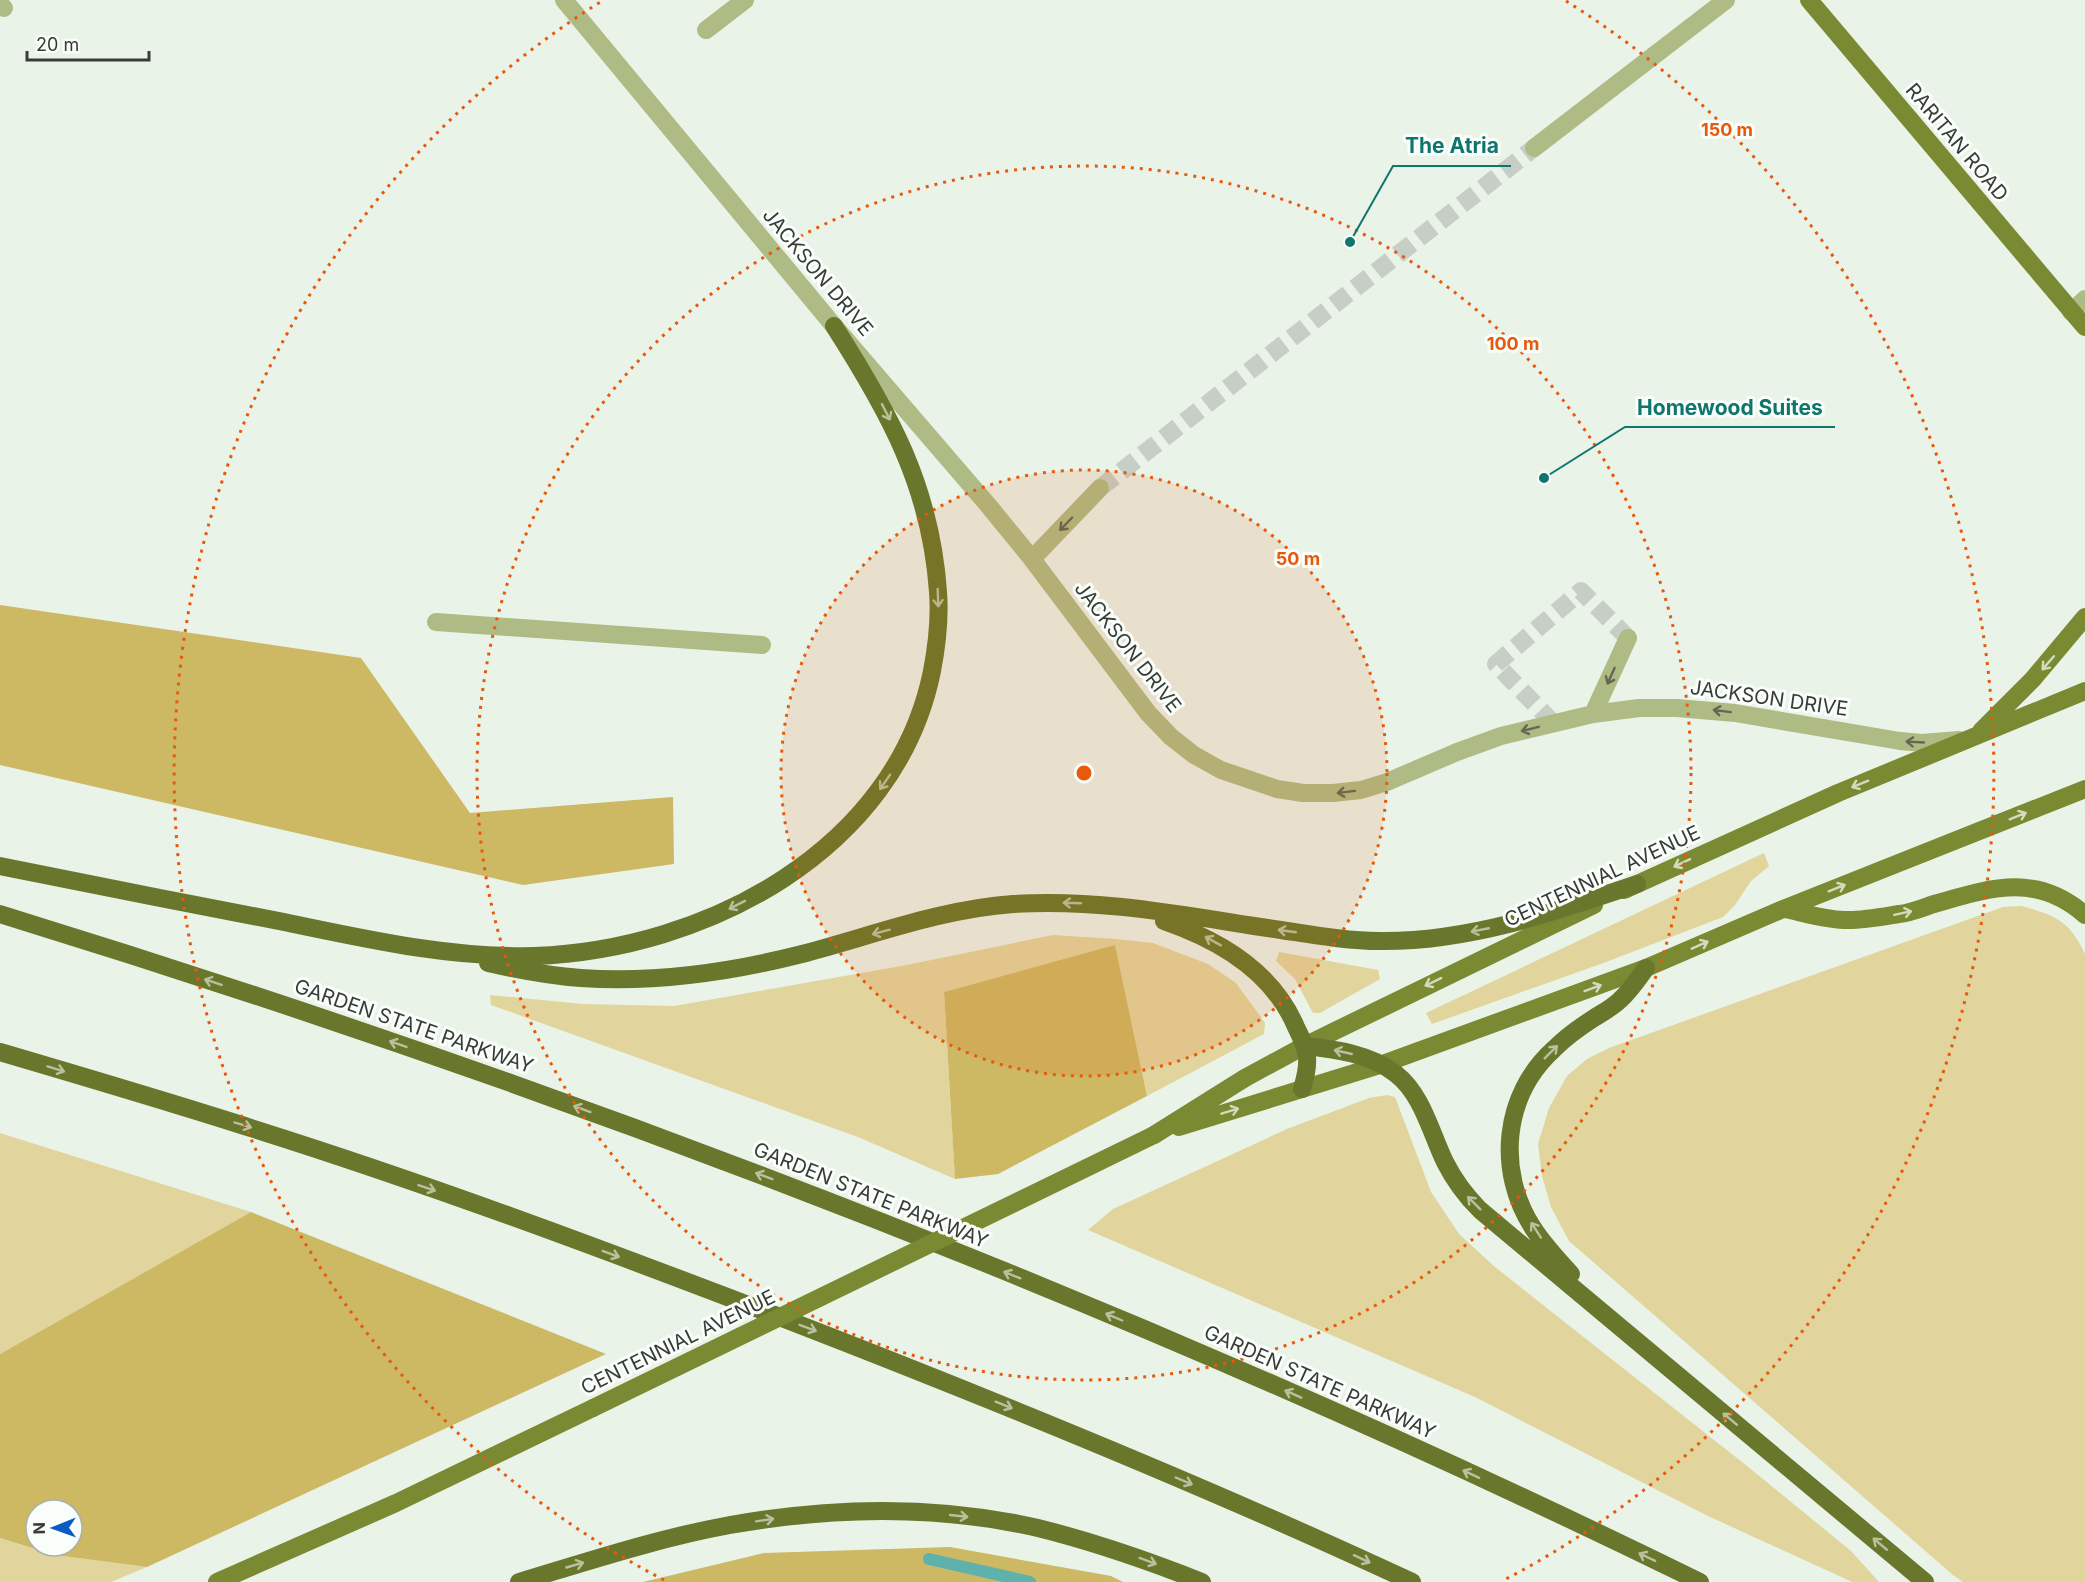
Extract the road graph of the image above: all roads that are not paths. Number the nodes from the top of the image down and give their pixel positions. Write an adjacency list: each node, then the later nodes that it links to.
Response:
1 (564, 0): 9 (street, JACKSON DRIVE)
2 (745, 0): 5 (street)
3 (1726, 0): 6 (street)
4 (1809, 0): 8 (main road, RARITAN ROAD)
5 (706, 30)
6 (1534, 148)
7 (2085, 299): 8 (street)
8 (2072, 312): 10 (main road, RARITAN ROAD); 11 (main road, RARITAN ROAD)
9 (834, 326): 13 (street, JACKSON DRIVE); 28 (highway, one-way to 28)
10 (2085, 327)
11 (2085, 332)
12 (1100, 488): 13 (street, one-way to 13)
13 (1032, 560): 19 (street, JACKSON DRIVE, one-way to 13)
14 (2085, 617): 20 (main road, one-way to 20)
15 (436, 622): 17 (street)
16 (1628, 638): 19 (street, one-way to 19)
17 (762, 645)
18 (2085, 691): 20 (main road, CENTENNIAL AVENUE)
19 (1593, 714): 20 (street, JACKSON DRIVE, one-way to 19)
20 (1973, 739): 23 (main road, CENTENNIAL AVENUE, one-way to 23)
21 (2085, 789): 25 (main road, CENTENNIAL AVENUE, one-way to 21)
22 (0, 866): 28 (highway)
23 (1637, 884): 24 (highway, one-way to 24); 30 (main road, CENTENNIAL AVENUE, one-way to 30)
24 (1110, 906): 28 (highway, one-way to 28); 30 (highway, one-way to 24)
25 (1783, 909): 27 (main road, one-way to 27); 29 (main road, CENTENNIAL AVENUE, one-way to 25)
26 (0, 914): 40 (highway, GARDEN STATE PARKWAY, one-way to 26)
27 (2085, 915)
28 (388, 943)
29 (1646, 969): 32 (main road, CENTENNIAL AVENUE, one-way to 29); 35 (highway, one-way to 29)
30 (1304, 1046): 32 (highway, one-way to 30); 33 (highway); 34 (main road, CENTENNIAL AVENUE)
31 (0, 1052): 39 (highway, one-way to 39)
32 (1380, 1065): 33 (main road, CENTENNIAL AVENUE); 35 (highway, one-way to 32)
33 (1302, 1089): 34 (main road, CENTENNIAL AVENUE, one-way to 33)
34 (1154, 1135): 36 (main road, CENTENNIAL AVENUE, bridge)
35 (1631, 1336): 41 (highway, one-way to 35)
36 (217, 1582)
37 (519, 1582): 38 (highway, one-way to 38)
38 (1202, 1582)
39 (1412, 1582)
40 (1700, 1582)
41 (1924, 1582)

